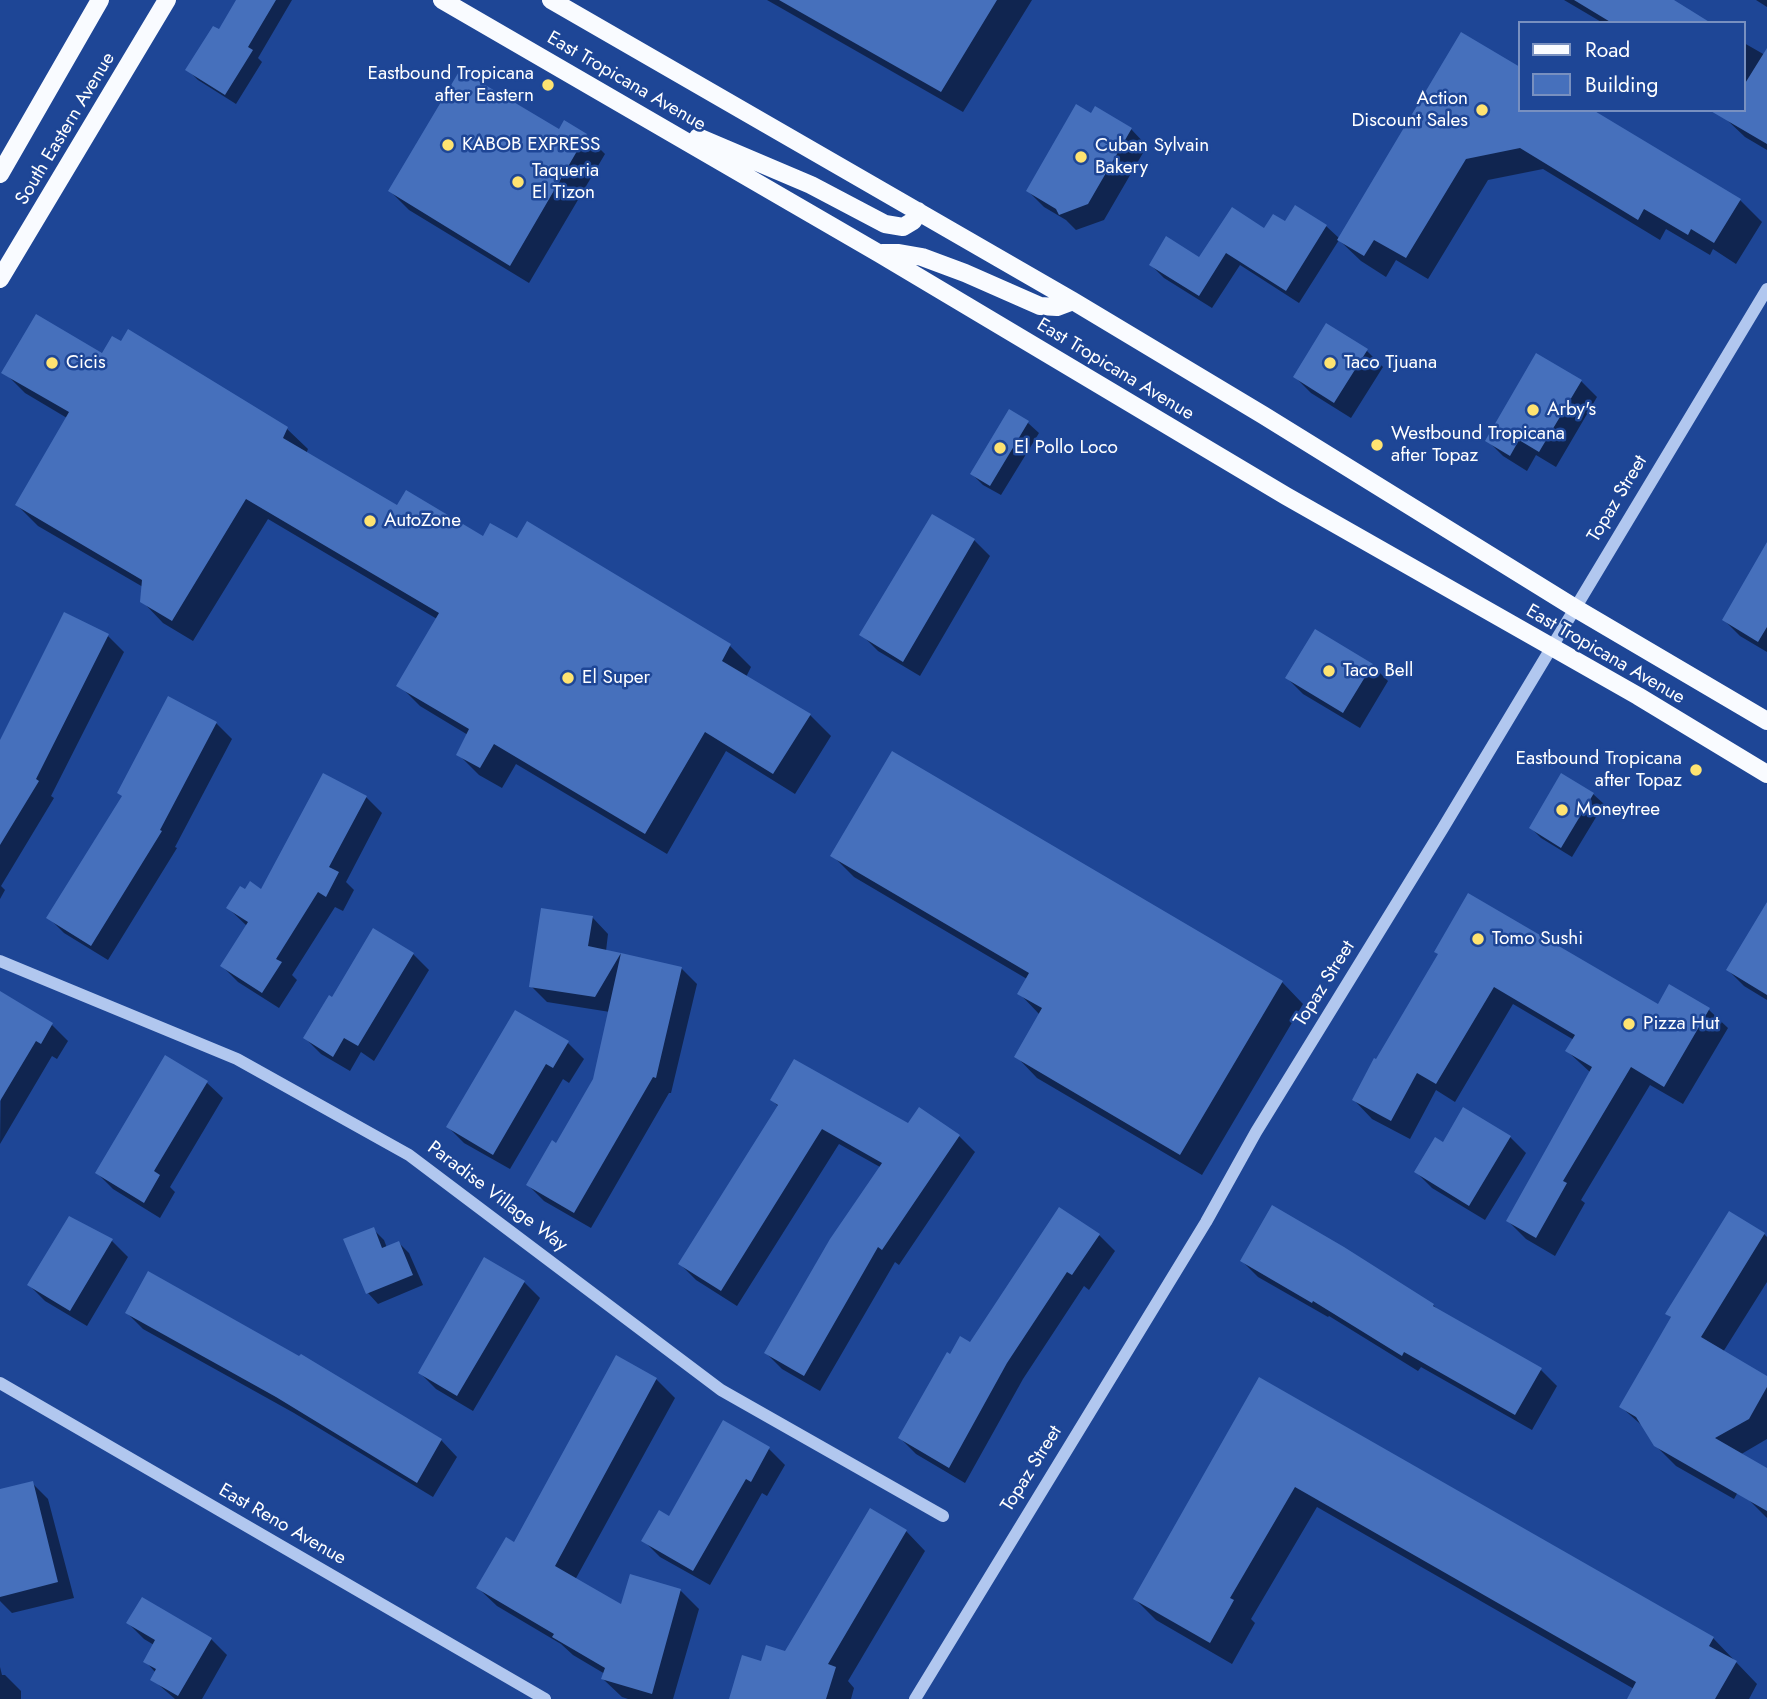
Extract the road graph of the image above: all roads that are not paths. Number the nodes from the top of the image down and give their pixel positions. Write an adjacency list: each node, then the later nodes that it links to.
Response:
1 (100, 0): 6 (main road, South Eastern Avenue)
2 (167, 0): 9 (main road, South Eastern Avenue)
3 (442, 0): 5 (main road, East Tropicana Avenue)
4 (551, 0): 7 (main road, East Tropicana Avenue)
5 (664, 127): 7 (main road); 8 (main road, East Tropicana Avenue)
6 (0, 174)
7 (918, 211): 11 (main road, East Tropicana Avenue)
8 (880, 254): 11 (main road); 13 (main road, East Tropicana Avenue)
9 (0, 279)
10 (1767, 289): 12 (street, Topaz Street)
11 (1073, 301): 12 (main road, East Tropicana Avenue)
12 (1575, 608): 13 (street, Topaz Street); 14 (main road, East Tropicana Avenue)
13 (1550, 648): 15 (main road, East Tropicana Avenue); 20 (street, Topaz Street)
14 (1767, 721)
15 (1767, 774)
16 (0, 961): 18 (street, Paradise Village Way)
17 (0, 1384): 19 (street, East Reno Avenue)
18 (943, 1516)
19 (545, 1699)
20 (915, 1699)

